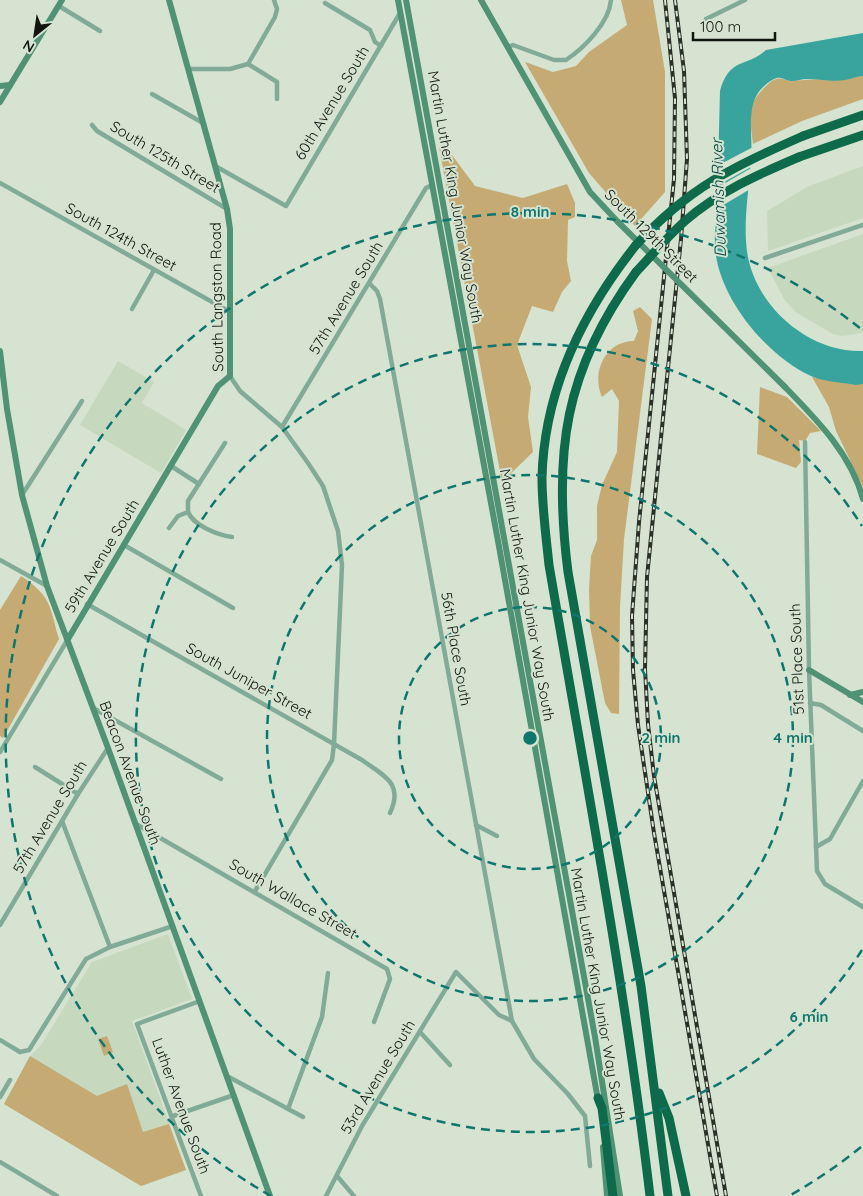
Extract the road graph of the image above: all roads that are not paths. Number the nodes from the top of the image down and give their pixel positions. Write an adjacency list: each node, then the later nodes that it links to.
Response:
1 (169, 0): 16 (street, South Langston Road)
2 (274, 0): 15 (street)
3 (398, 0): 10 (street, Martin Luther King Junior Way South)
4 (480, 0): 14 (street, South 129th Street)
5 (611, 0): 14 (street)
6 (745, 0): 11 (street)
7 (408, 1): 108 (street, Martin Luther King Junior Way South)
8 (60, 3): 12 (street); 17 (street)
9 (325, 3): 13 (street)
10 (400, 13): 13 (street, 60th Avenue South); 28 (street, Martin Luther King Junior Way South)
11 (706, 19)
12 (100, 31)
13 (381, 46): 26 (street, 60th Avenue South)
14 (508, 47): 45 (street, South 129th Street, bridge)
15 (248, 64): 16 (street); 20 (street)
16 (189, 69): 23 (street, South Langston Road)
17 (10, 85): 18 (street); 21 (street)
18 (0, 86)
19 (152, 94): 23 (street)
20 (277, 99)
21 (0, 102)
22 (863, 115): 109 (highway, bridge)
23 (204, 124): 26 (street, South Langston Road)
24 (92, 125): 29 (street, South 125th Street)
25 (863, 135): 91 (highway, bridge)
26 (216, 167): 29 (street, South Langston Road)
27 (0, 183): 32 (street, South 124th Street)
28 (432, 185): 33 (street, 57th Avenue South); 94 (street, Martin Luther King Junior Way South)
29 (227, 209): 35 (street, South Langston Road)
30 (863, 225): 31 (street)
31 (765, 258)
32 (154, 270): 34 (street); 35 (street, South 124th Street)
33 (370, 284): 39 (street, 57th Avenue South); 73 (street, 56th Place South)
34 (132, 309)
35 (230, 312): 37 (street, South Langston Road)
36 (0, 351): 44 (street, Beacon Avenue South)
37 (230, 376): 39 (street, South Langston Road); 42 (street, 59th Avenue South)
38 (82, 401): 44 (street)
39 (282, 426): 63 (street, South Langston Road)
40 (805, 442): 55 (street, 51st Place South)
41 (225, 443): 43 (street)
42 (171, 466): 43 (street); 49 (street, 59th Avenue South)
43 (199, 484): 46 (street)
44 (22, 495): 51 (street, Beacon Avenue South)
45 (863, 499)
46 (188, 512): 47 (street); 48 (street)
47 (169, 528)
48 (232, 537)
49 (124, 545): 52 (street, 59th Avenue South); 53 (street)
50 (0, 560): 51 (street)
51 (47, 586): 54 (street, Beacon Avenue South)
52 (86, 604): 54 (street, 59th Avenue South); 63 (street, South Juniper Street)
53 (233, 608)
54 (68, 639): 60 (street, Beacon Avenue South); 62 (street, 59th Avenue South)
55 (809, 670): 57 (street); 59 (street, 51st Place South)
56 (863, 692): 57 (street)
57 (850, 695): 58 (street)
58 (863, 702)
59 (810, 703): 61 (street); 75 (street, 51st Place South)
60 (93, 708): 64 (street, Beacon Avenue South); 67 (street)
61 (863, 731)
62 (2, 742): 65 (street, 59th Avenue South)
63 (334, 744): 70 (street, South Juniper Street); 76 (street, South Langston Road)
64 (108, 748): 69 (street, 57th Avenue South); 72 (street, Beacon Avenue South)
65 (0, 752)
66 (35, 767): 69 (street)
67 (221, 779)
68 (863, 780): 75 (street)
69 (78, 794): 71 (street, 57th Avenue South)
70 (390, 813)
71 (62, 821): 79 (street, 57th Avenue South); 81 (street)
72 (136, 824): 76 (street, South Wallace Street); 80 (street, Beacon Avenue South)
73 (476, 824): 74 (street); 84 (street, 56th Place South)
74 (497, 836)
75 (816, 847): 78 (street, 51st Place South)
76 (255, 891): 85 (street, South Wallace Street)
77 (863, 900): 78 (street)
78 (861, 906)
79 (0, 926)
80 (173, 926): 81 (street); 83 (street, Beacon Avenue South)
81 (110, 947): 87 (street)
82 (328, 973): 95 (street)
83 (200, 1001): 89 (street, Beacon Avenue South); 96 (street, Luther Avenue South)
84 (512, 1021): 86 (street, 53rd Avenue South); 99 (street)
85 (374, 1022)
86 (420, 1032): 88 (street); 100 (street, 53rd Avenue South)
87 (0, 1040)
88 (450, 1065)
89 (227, 1076): 92 (street, Beacon Avenue South); 95 (street)
90 (10, 1080): 93 (street)
91 (654, 1081): 110 (highway); 111 (highway)
92 (234, 1095): 96 (street); 103 (street, Beacon Avenue South)
93 (0, 1098)
94 (598, 1098): 106 (street, Martin Luther King Junior Way South); 107 (highway)
95 (288, 1109): 97 (street)
96 (173, 1116): 102 (street, Luther Avenue South)
97 (303, 1117)
98 (0, 1162): 101 (street)
99 (590, 1166)
100 (337, 1176): 104 (street, 53rd Avenue South); 105 (street)
101 (57, 1196)
102 (201, 1196)
103 (270, 1196)
104 (326, 1196)
105 (354, 1196)
106 (607, 1196)
107 (613, 1196)
108 (620, 1196)
109 (650, 1196)
110 (668, 1196)
111 (686, 1196)

